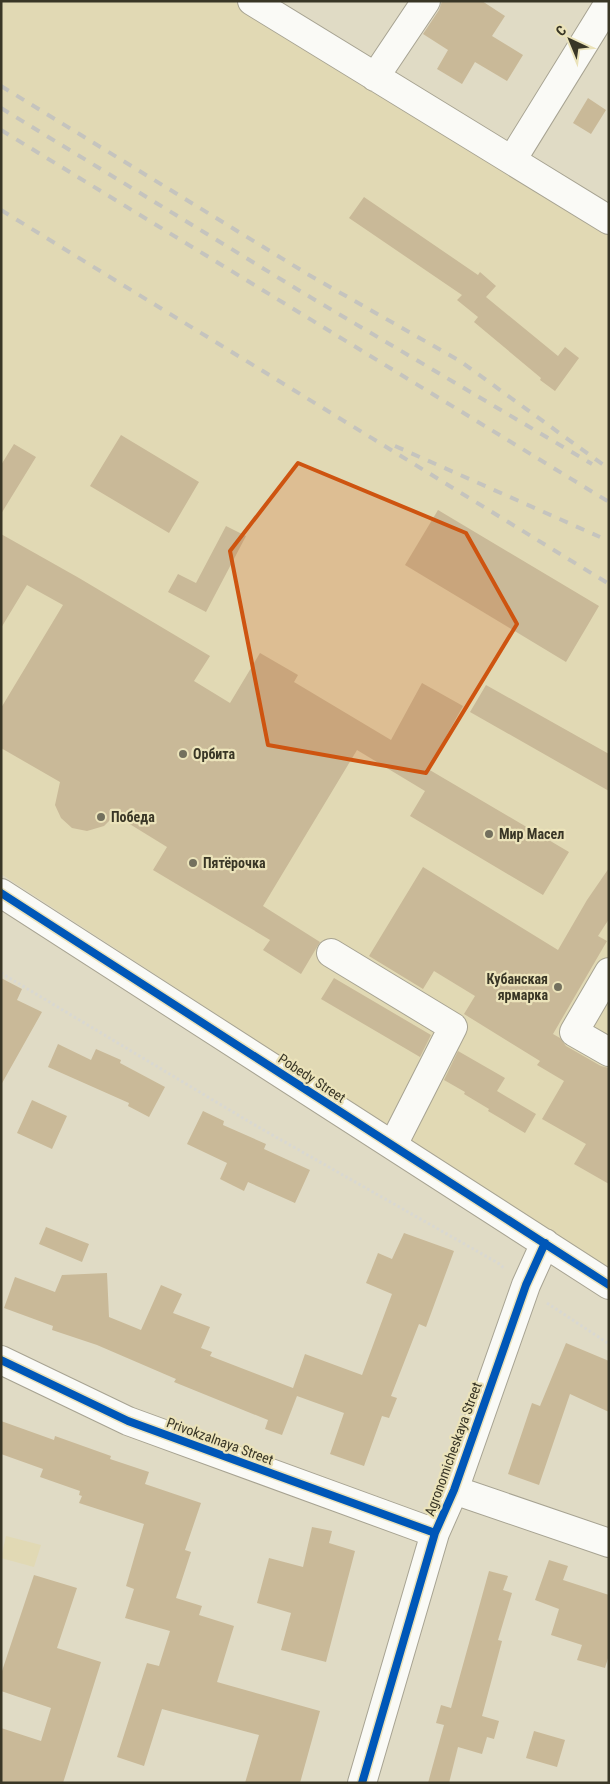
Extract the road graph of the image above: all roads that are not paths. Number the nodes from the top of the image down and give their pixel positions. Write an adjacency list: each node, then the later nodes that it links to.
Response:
1 (252, 1): 4 (street)
2 (426, 1): 4 (street)
3 (609, 3): 5 (street)
4 (375, 77): 5 (street)
5 (512, 160): 6 (street)
6 (609, 220)
7 (1, 893): 11 (street, Pobedy Street)
8 (331, 952): 11 (street)
9 (609, 972): 10 (street)
10 (609, 1052)
11 (392, 1144): 12 (street, Pobedy Street)
12 (545, 1243): 13 (street, Pobedy Street); 15 (street, Agronomicheskaya Street)
13 (609, 1285)
14 (1, 1360): 16 (street, Privokzalnaya Street)
15 (454, 1490): 16 (street, Agronomicheskaya Street); 17 (street)
16 (436, 1533): 18 (street, Agronomicheskaya Street)
17 (609, 1543)
18 (362, 1783)

